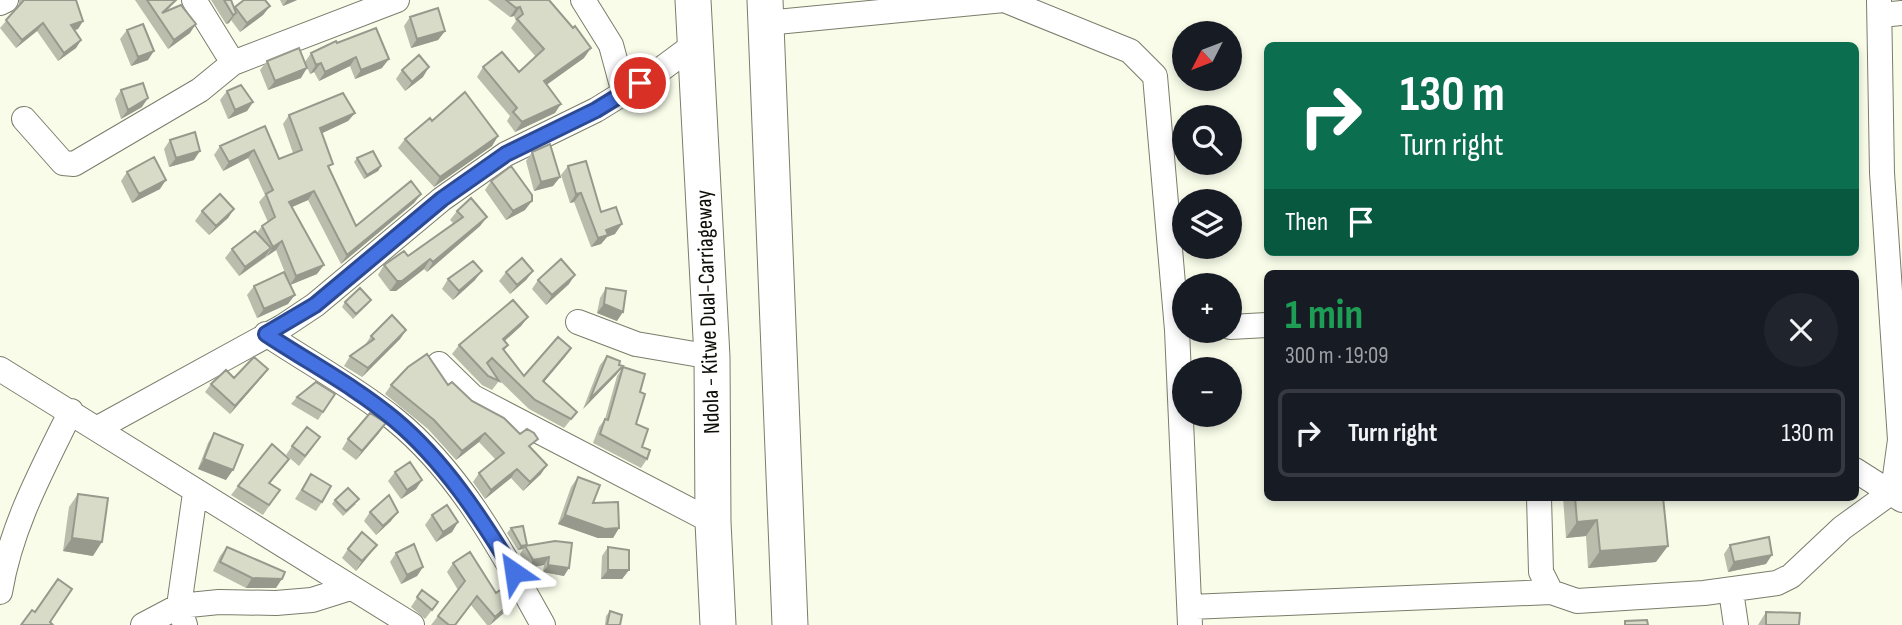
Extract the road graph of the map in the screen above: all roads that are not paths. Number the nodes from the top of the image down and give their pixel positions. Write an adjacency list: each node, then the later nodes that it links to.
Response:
1 (6, 0): 6 (street)
2 (194, 0): 10 (street)
3 (397, 0): 10 (street)
4 (583, 0): 11 (street)
5 (693, 0): 9 (highway, Ndola - Kitwe Dual-Carriageway)
6 (0, 3)
7 (1887, 9): 26 (street)
8 (765, 11): 13 (street); 39 (highway)
9 (695, 44): 11 (street); 19 (highway, Ndola - Kitwe Dual-Carriageway)
10 (233, 63): 12 (street)
11 (624, 93): 17 (street)
12 (24, 119)
13 (1175, 273)
14 (578, 322): 19 (street)
15 (1264, 325): 16 (street)
16 (1242, 326)
17 (266, 334): 23 (street); 37 (street)
18 (1181, 343): 34 (street)
19 (712, 357): 28 (highway, Ndola - Kitwe Dual-Carriageway)
20 (439, 364): 28 (street)
21 (0, 369): 22 (street)
22 (71, 411): 23 (street); 31 (street)
23 (98, 428): 25 (street)
24 (1859, 472): 26 (street)
25 (195, 493): 29 (street); 33 (street)
26 (1897, 495): 30 (street)
27 (1539, 501): 32 (street)
28 (713, 522): 38 (highway, Ndola - Kitwe Dual-Carriageway)
29 (350, 588): 33 (street); 36 (street)
30 (1731, 591): 32 (street); 40 (street)
31 (0, 592)
32 (1551, 592): 34 (street)
33 (182, 615): 35 (street)
34 (1190, 616)
35 (143, 625)
36 (412, 625)
37 (543, 625)
38 (718, 625)
39 (790, 625)
40 (1736, 625)

